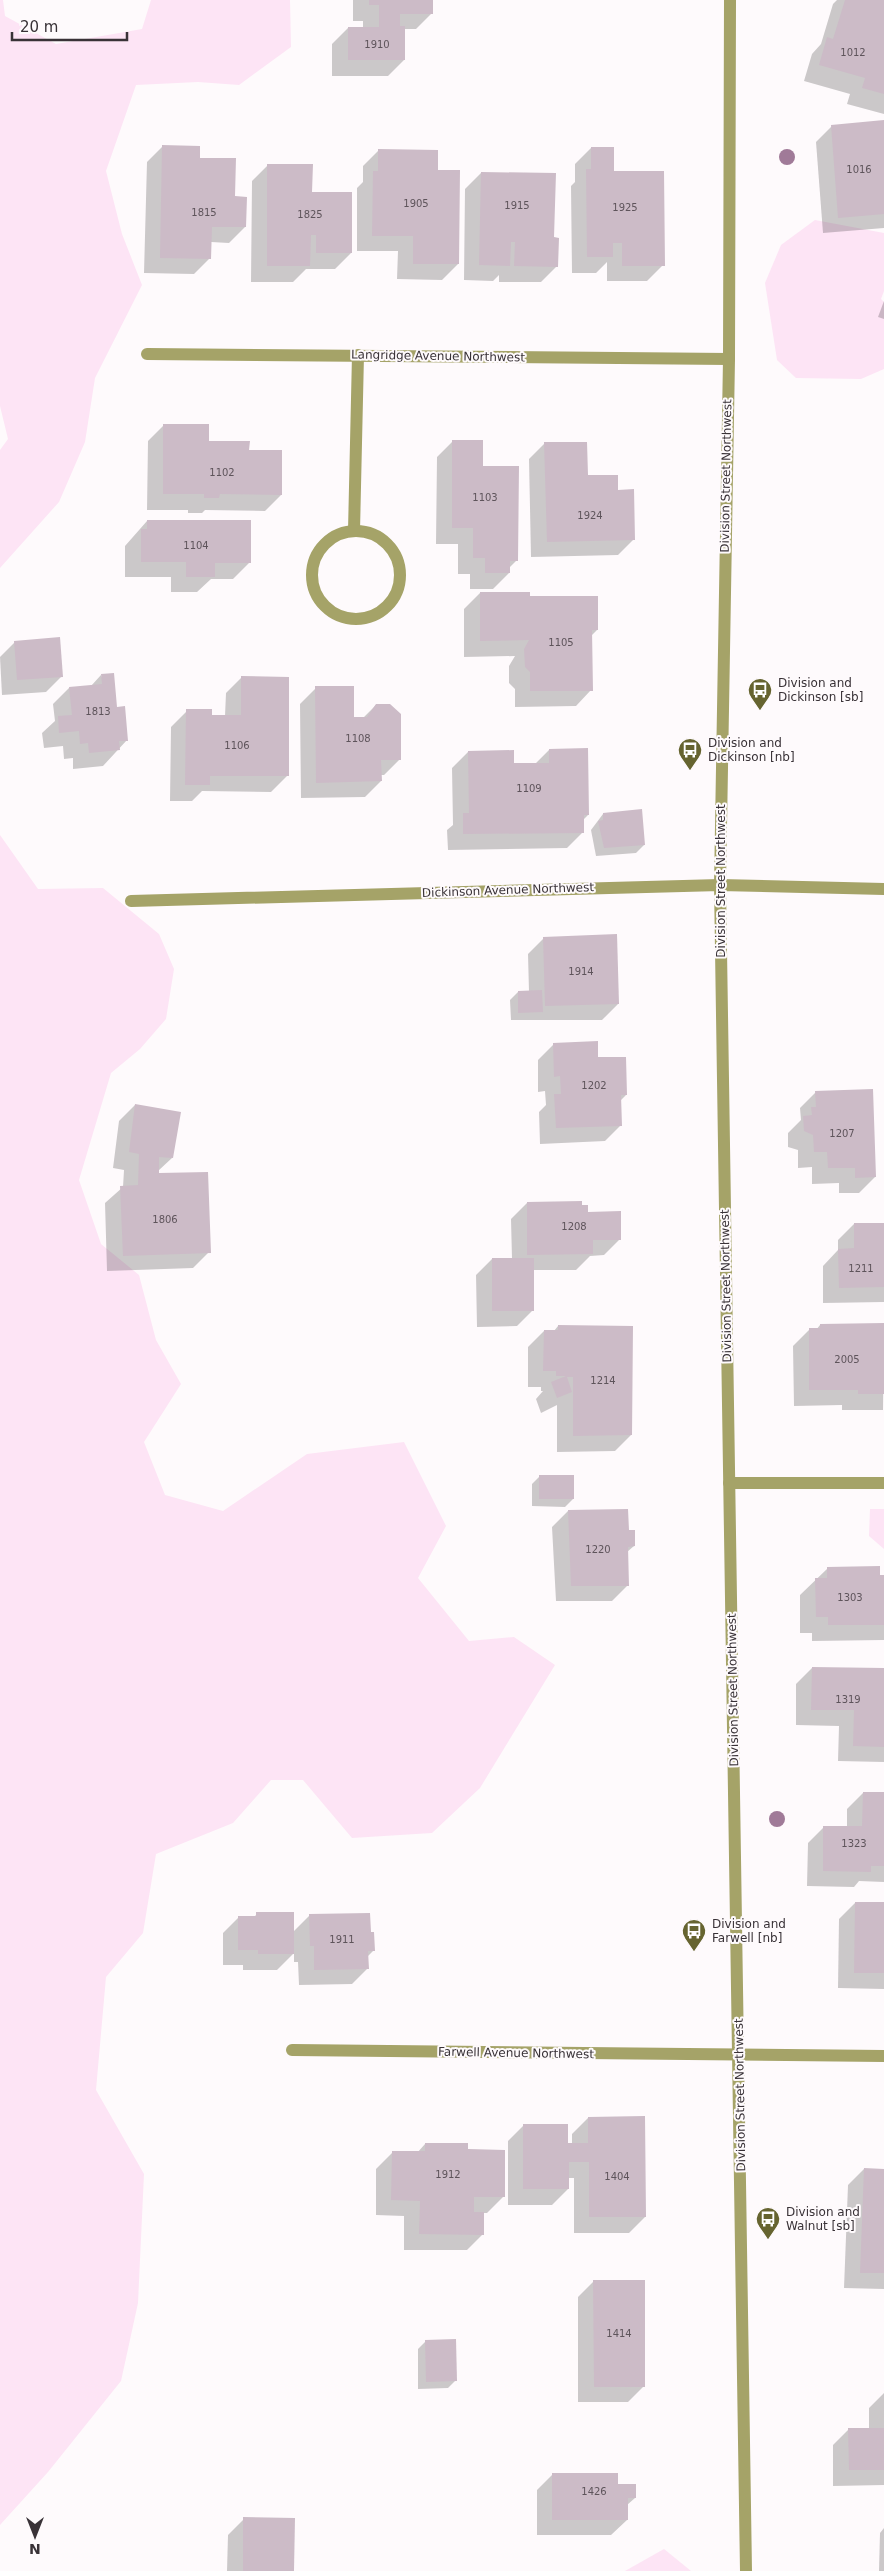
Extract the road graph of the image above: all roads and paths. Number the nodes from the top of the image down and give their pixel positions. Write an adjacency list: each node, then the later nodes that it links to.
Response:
1 (730, 0): 4 (street, Division Street Northwest)
2 (147, 354): 3 (street, Langridge Avenue Northwest)
3 (358, 355): 4 (street, Langridge Avenue Northwest); 5 (street)
4 (729, 359): 6 (street, Division Street Northwest)
5 (354, 531): 5 (street)
6 (720, 885): 7 (street, Dickinson Avenue Northwest); 8 (street, Dickinson Avenue Northwest); 9 (street, Division Street Northwest)
7 (884, 889)
8 (131, 901)
9 (729, 1483): 10 (street); 12 (street, Division Street Northwest)
10 (884, 1483)
11 (292, 2050): 12 (street, Farwell Avenue Northwest)
12 (739, 2055): 13 (street, Farwell Avenue Northwest); 14 (street, Division Street Northwest)
13 (884, 2056)
14 (746, 2571)

